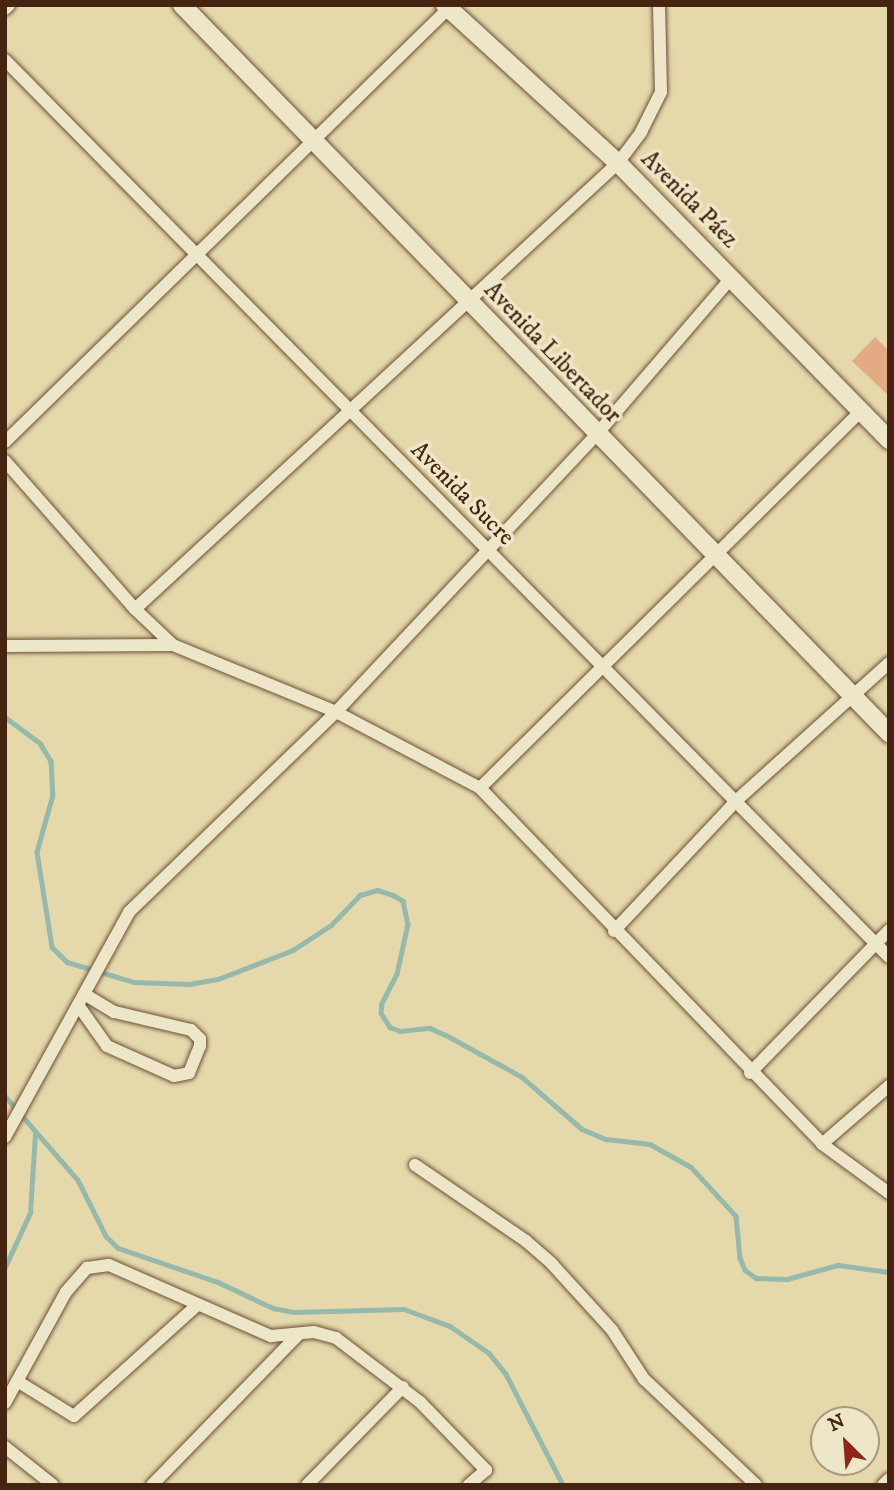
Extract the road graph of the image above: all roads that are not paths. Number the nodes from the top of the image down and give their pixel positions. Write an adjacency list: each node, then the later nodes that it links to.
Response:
1 (182, 5): 5 (main road, Avenida Libertador)
2 (659, 5): 6 (street)
3 (446, 7): 5 (street); 6 (main road, Avenida Páez)
4 (5, 60): 7 (street, Avenida Sucre)
5 (313, 142): 7 (street); 9 (main road, Avenida Libertador)
6 (618, 163): 8 (main road, Avenida Páez); 9 (street)
7 (197, 257): 10 (street, Avenida Sucre); 14 (street)
8 (732, 278): 11 (main road, Avenida Páez); 12 (street)
9 (470, 303): 10 (street); 12 (main road, Avenida Libertador)
10 (349, 410): 16 (street, Avenida Sucre); 18 (street)
11 (861, 411): 13 (main road, Avenida Páez); 17 (street)
12 (597, 434): 16 (street); 17 (main road, Avenida Libertador)
13 (889, 440)
14 (5, 442)
15 (5, 461): 18 (street)
16 (488, 551): 22 (street, Avenida Sucre); 24 (street)
17 (715, 552): 22 (street); 23 (main road, Avenida Libertador)
18 (135, 609): 19 (street)
19 (173, 645): 20 (street); 24 (street)
20 (5, 646)
21 (889, 663): 23 (street)
22 (604, 666): 26 (street); 27 (street, Avenida Sucre)
23 (851, 694): 25 (main road, Avenida Libertador); 27 (street)
24 (336, 712): 26 (street); 32 (street)
25 (889, 733)
26 (480, 788): 29 (street)
27 (737, 800): 29 (street); 30 (street, Avenida Sucre)
28 (889, 930): 30 (street)
29 (614, 931): 33 (street)
30 (875, 943): 31 (street, Avenida Sucre); 33 (street)
31 (889, 957)
32 (81, 1000): 32 (street); 35 (street)
33 (750, 1073): 36 (street)
34 (889, 1086): 36 (street)
35 (5, 1137)
36 (822, 1144): 38 (street)
37 (415, 1165): 49 (street)
38 (889, 1193)
39 (196, 1306): 40 (street); 42 (street); 42 (street)
40 (299, 1334): 41 (street); 46 (street)
41 (402, 1387): 47 (street); 48 (street)
42 (10, 1391)
43 (5, 1447): 45 (street)
44 (889, 1479): 50 (street)
45 (54, 1485)
46 (152, 1485)
47 (307, 1485)
48 (469, 1485)
49 (756, 1485)
50 (883, 1485)

